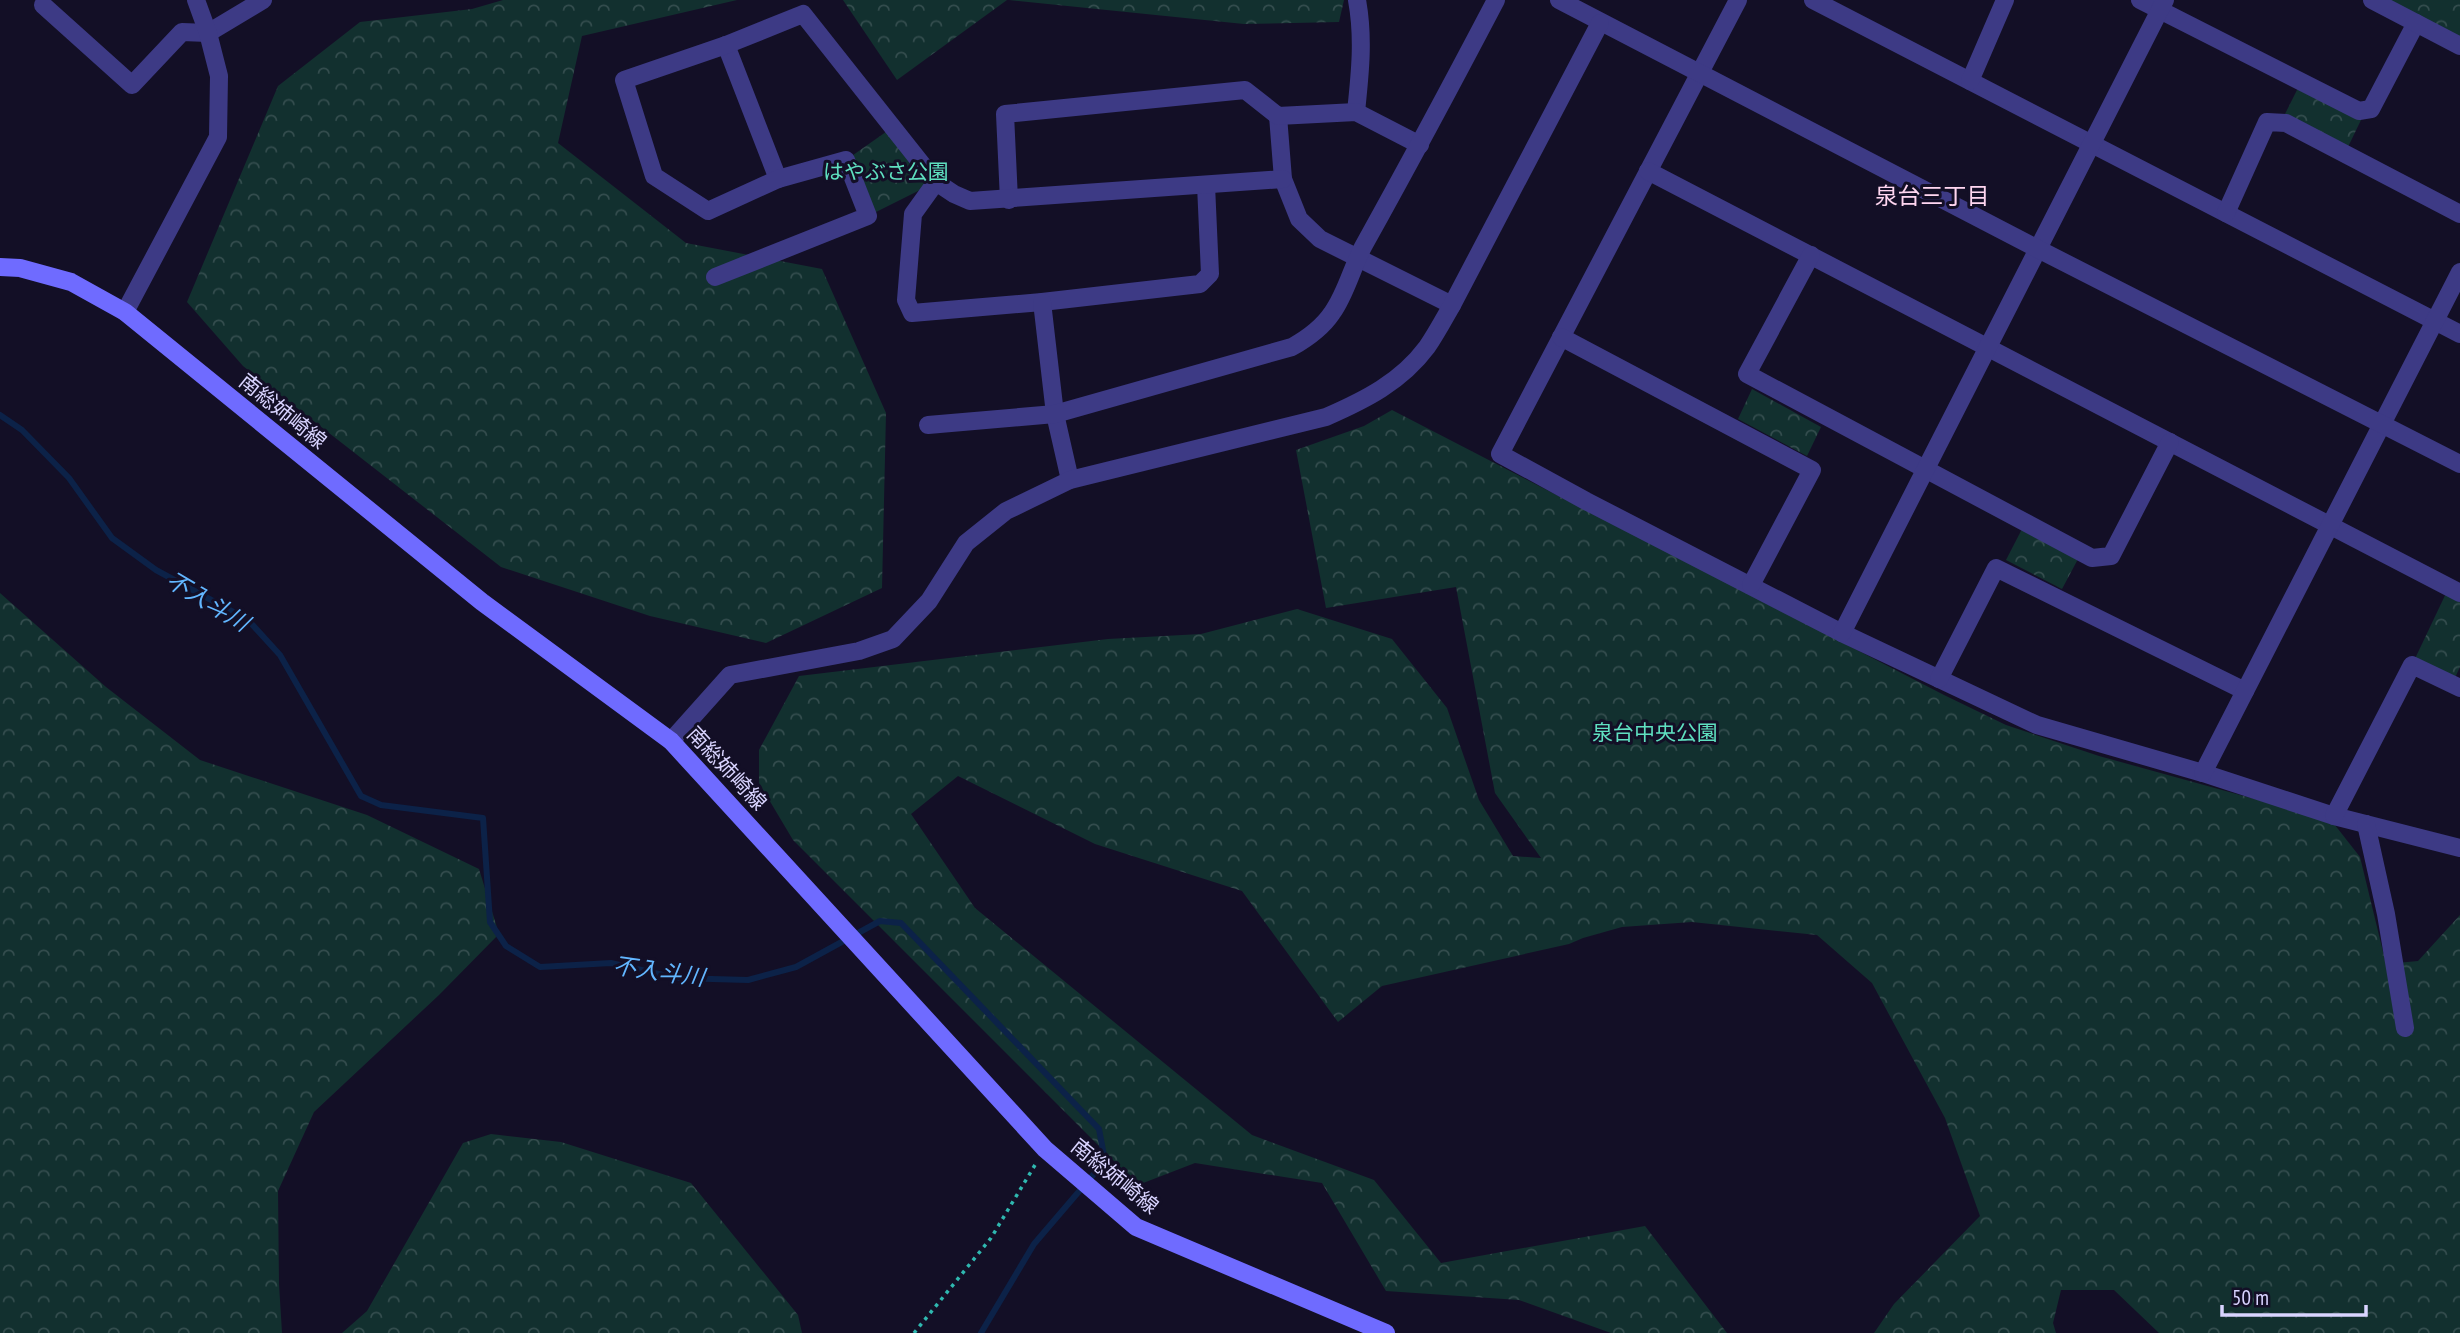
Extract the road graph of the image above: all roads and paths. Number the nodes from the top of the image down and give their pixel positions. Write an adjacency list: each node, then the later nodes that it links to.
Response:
1 (196, 0): 15 (street)
2 (263, 0): 15 (street)
3 (1357, 0): 20 (street)
4 (1496, 0): 23 (street)
5 (1559, 0): 13 (street)
6 (1738, 0): 18 (street)
7 (1813, 0): 19 (street)
8 (2005, 0): 19 (street)
9 (2140, 0): 12 (street)
10 (2372, 0): 14 (street)
11 (43, 5): 15 (street)
12 (2163, 5): 14 (street); 22 (street)
13 (1600, 23): 18 (street); 39 (street)
14 (2416, 23): 17 (street)
15 (208, 33): 40 (street)
16 (726, 45): 25 (street); 25 (street); 27 (street)
17 (2460, 46)
18 (1700, 73): 24 (street); 32 (street)
19 (1970, 81): 22 (street)
20 (1356, 112): 21 (street); 23 (street)
21 (1278, 117): 26 (street); 29 (street)
22 (2092, 144): 30 (street); 32 (street)
23 (1420, 145): 34 (street)
24 (1648, 171): 33 (street); 43 (street)
25 (778, 179): 37 (street)
26 (1283, 179): 28 (street); 34 (street)
27 (936, 182): 29 (street); 38 (street)
28 (1206, 185): 29 (street); 38 (street)
29 (1009, 200)
30 (2226, 213): 31 (street); 41 (street)
31 (2460, 214)
32 (2038, 249): 44 (street); 46 (street)
33 (1811, 255): 44 (street); 50 (street)
34 (1357, 259): 39 (street); 45 (street)
35 (0, 267): 40 (main road, 南総姉崎線)
36 (2460, 272): 41 (street)
37 (715, 277)
38 (1042, 302): 45 (street)
39 (1452, 305): 51 (street)
40 (125, 312): 59 (main road, 南総姉崎線)
41 (2435, 321): 42 (street); 46 (street)
42 (2460, 334)
43 (1561, 337): 53 (street); 53 (street)
44 (1988, 348): 48 (street); 50 (street)
45 (1055, 414): 47 (street); 51 (street)
46 (2382, 424): 49 (street); 52 (street)
47 (928, 425)
48 (2170, 442): 50 (street); 52 (street)
49 (2460, 464)
50 (1925, 471): 55 (street)
51 (1070, 480): 59 (street)
52 (2330, 525): 54 (street); 58 (street)
53 (1751, 585): 55 (street)
54 (2460, 593)
55 (1842, 633): 56 (street)
56 (1939, 679): 58 (street); 60 (street)
57 (2460, 688): 61 (street)
58 (2245, 691): 60 (street)
59 (671, 741): 65 (main road, 南総姉崎線)
60 (2203, 773): 61 (street)
61 (2334, 816): 62 (street)
62 (2366, 824): 63 (street); 64 (street)
63 (2460, 848)
64 (2405, 1028)
65 (1045, 1149): 66 (path); 67 (main road, 南総姉崎線)
66 (914, 1333)
67 (1386, 1333)

